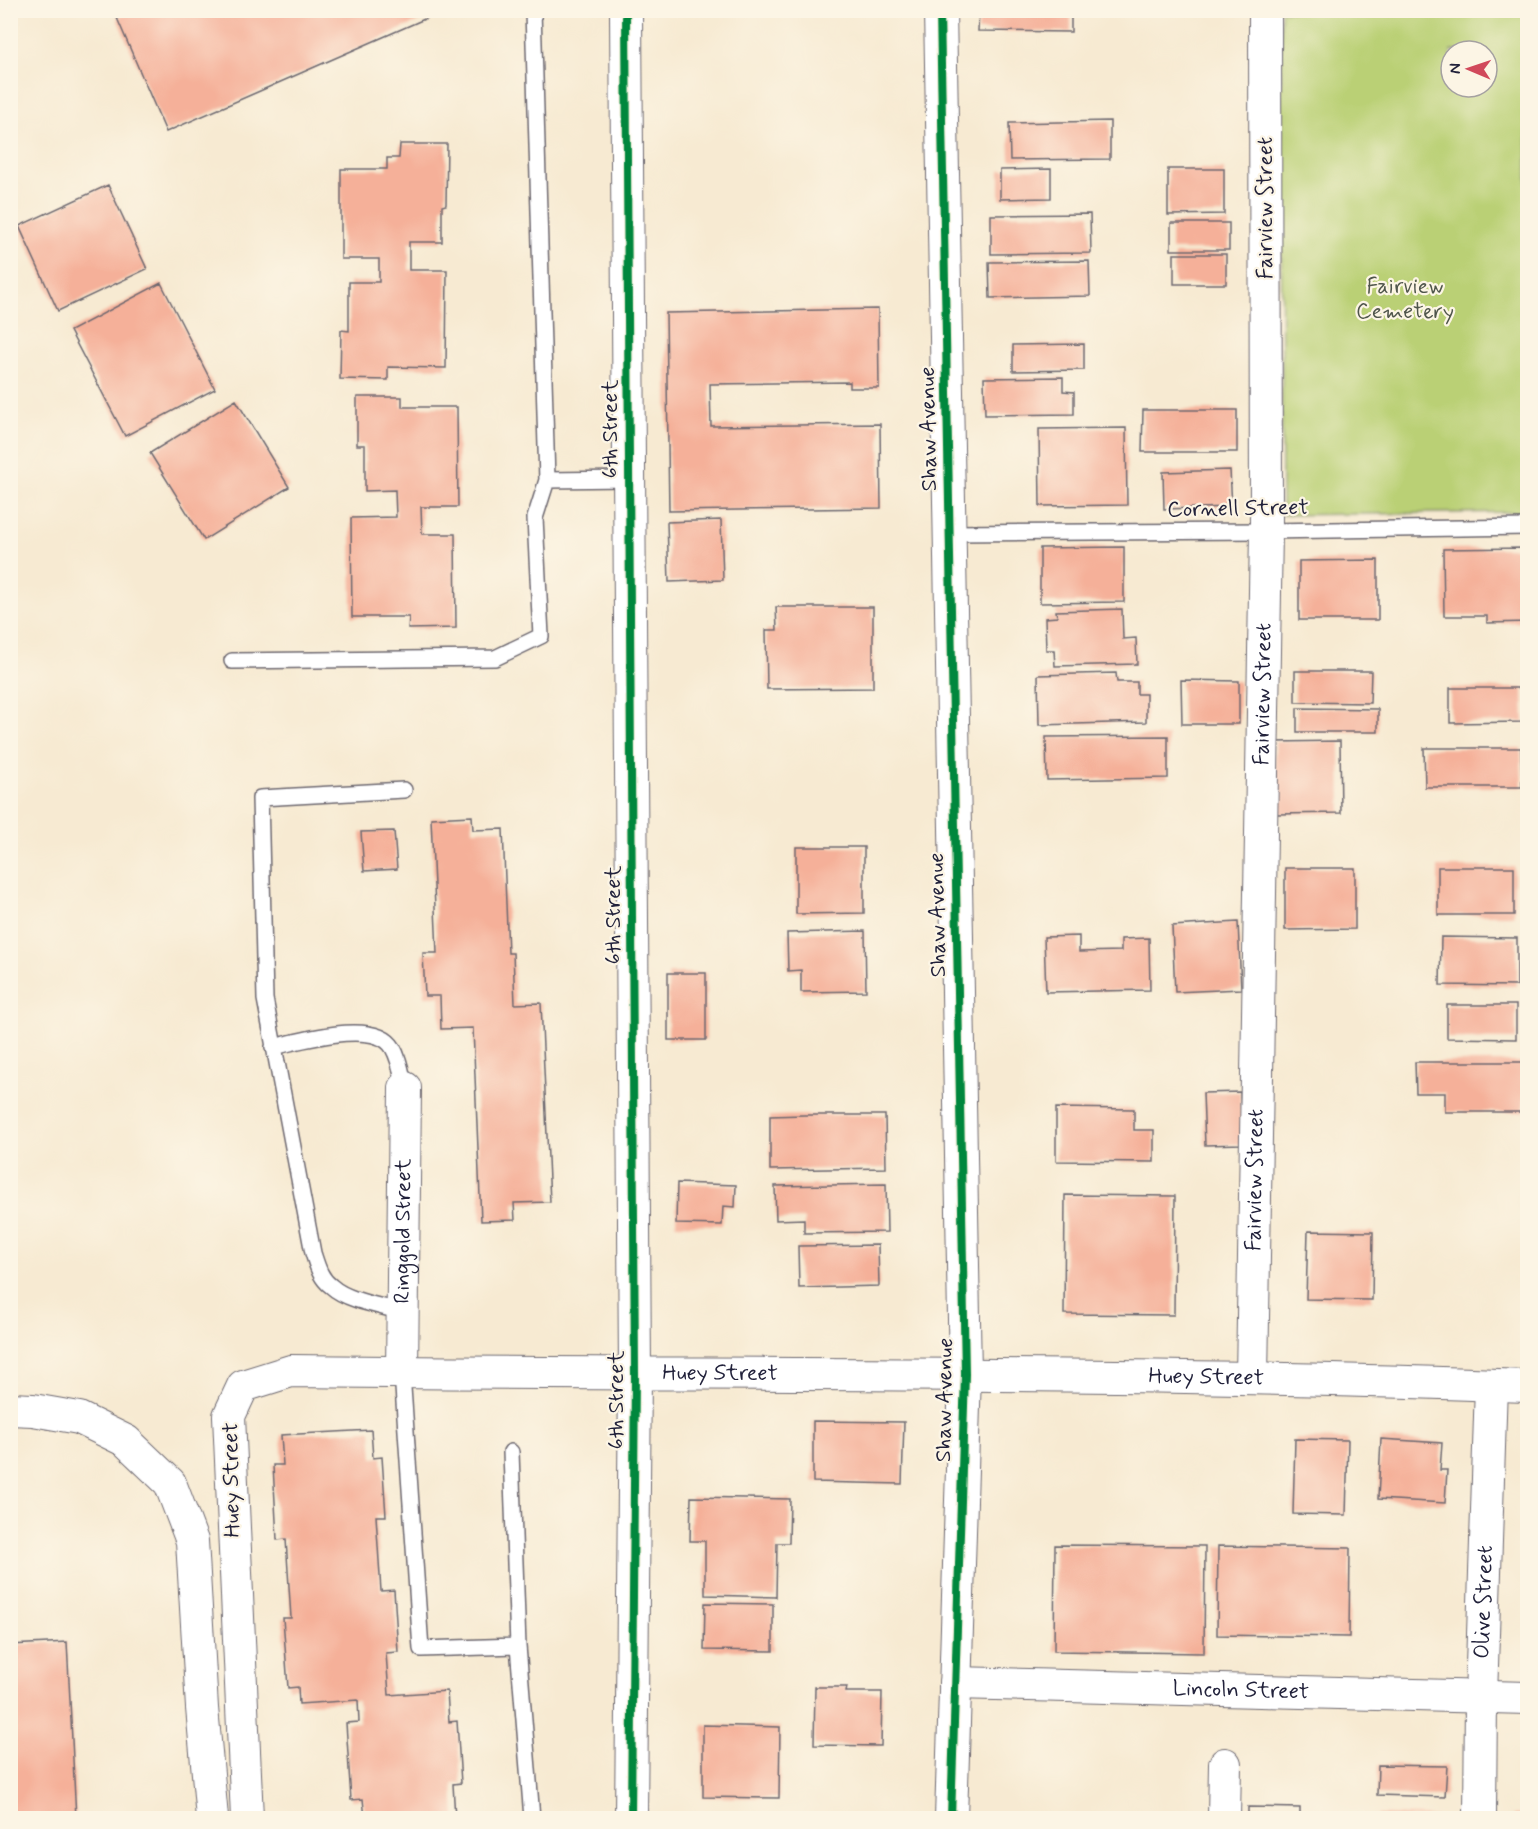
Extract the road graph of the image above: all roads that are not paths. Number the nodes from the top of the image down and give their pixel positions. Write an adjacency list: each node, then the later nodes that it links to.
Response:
1 (533, 10): 6 (lane)
2 (626, 10): 5 (street, 6th Street)
3 (940, 10): 9 (street, Shaw Avenue)
4 (1265, 10): 8 (street, Fairview Street)
5 (629, 478): 6 (lane); 16 (street, 6th Street)
6 (547, 480): 10 (lane)
7 (1527, 527): 8 (lane, Cornell Street)
8 (1266, 531): 9 (lane, Cornell Street); 18 (street, Fairview Street)
9 (948, 533): 17 (street, Shaw Avenue)
10 (232, 661)
11 (404, 790): 12 (lane)
12 (273, 1047): 13 (lane); 14 (lane)
13 (405, 1088): 14 (street, Ringgold Street)
14 (403, 1312): 15 (street, Ringgold Street)
15 (402, 1372): 16 (street, Huey Street); 23 (lane); 29 (street, Huey Street)
16 (635, 1374): 17 (street, Huey Street); 31 (street, 6th Street)
17 (965, 1374): 18 (street, Huey Street); 24 (street, Shaw Avenue)
18 (1252, 1378): 19 (street, Huey Street)
19 (1491, 1385): 20 (street, Huey Street); 25 (street, Olive Street)
20 (1527, 1386)
21 (10, 1409): 28 (street, Huey Street)
22 (511, 1452): 23 (lane)
23 (518, 1646): 30 (lane)
24 (955, 1683): 25 (street, Lincoln Street); 32 (street, Shaw Avenue)
25 (1481, 1697): 26 (street, Lincoln Street); 34 (street, Olive Street)
26 (1527, 1698)
27 (1225, 1764): 33 (street)
28 (212, 1818)
29 (247, 1818)
30 (532, 1818)
31 (631, 1818)
32 (951, 1818)
33 (1224, 1818)
34 (1480, 1818)

